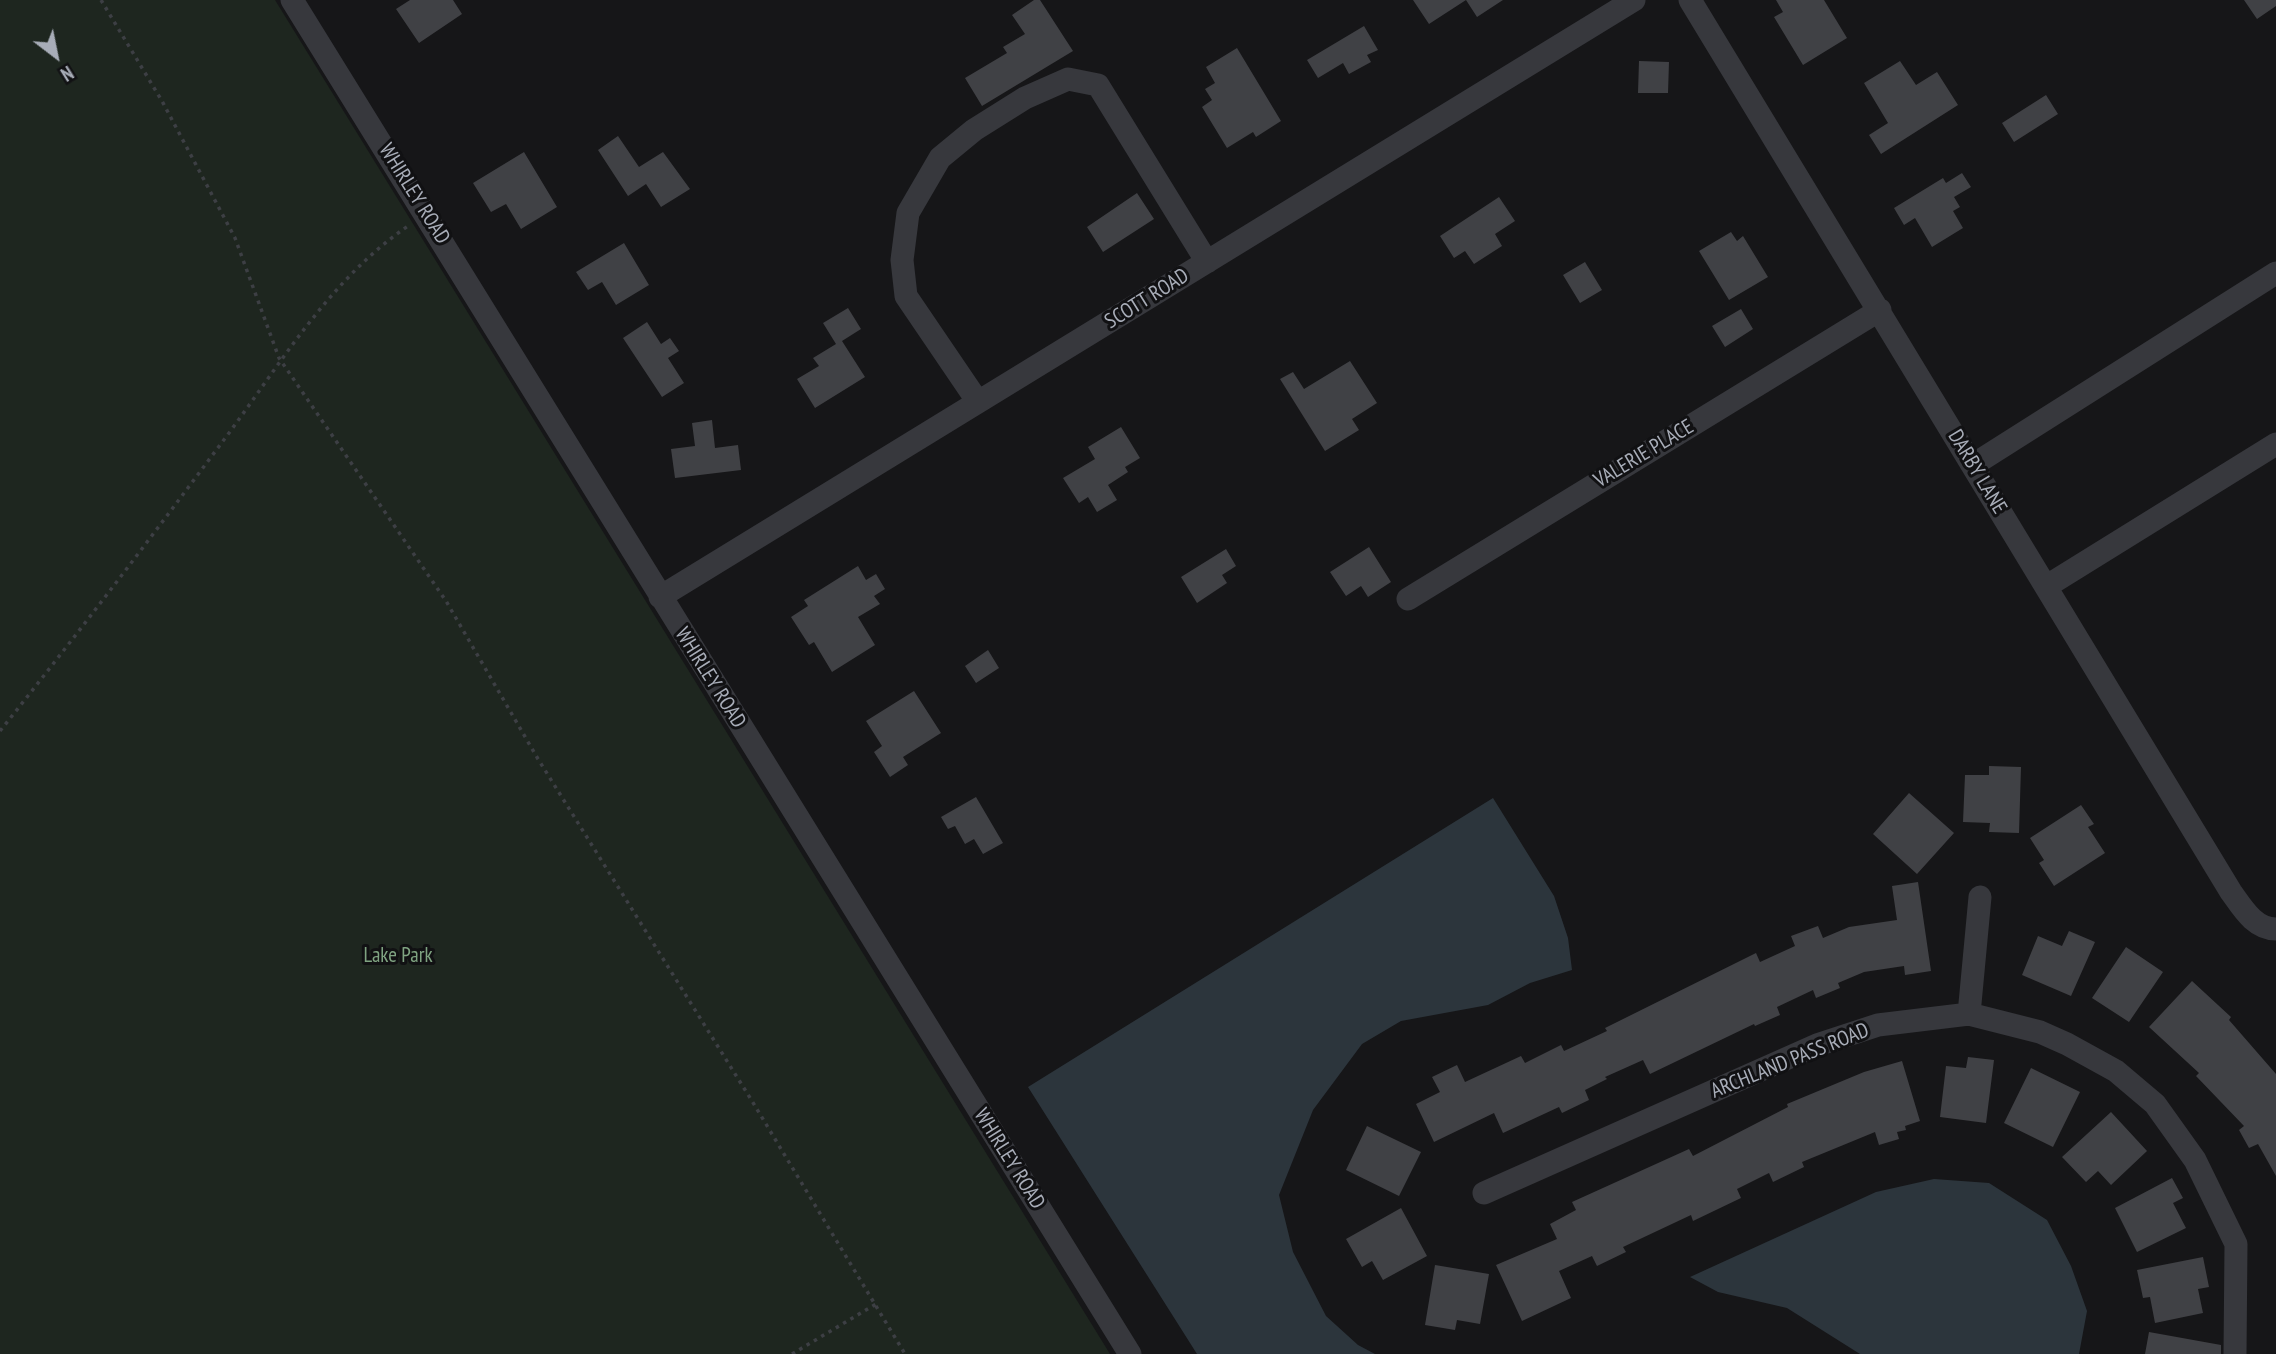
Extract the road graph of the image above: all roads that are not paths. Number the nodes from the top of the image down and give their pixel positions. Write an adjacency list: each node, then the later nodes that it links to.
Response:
1 (292, 0): 11 (street, WHIRLEY ROAD)
2 (1634, 0): 4 (street, SCOTT ROAD)
3 (1690, 0): 6 (street, DARBY LANE)
4 (1207, 262): 7 (street, SCOTT ROAD); 7 (street)
5 (2276, 273): 9 (street)
6 (1880, 310): 9 (street, DARBY LANE); 12 (street, VALERIE PLACE)
7 (978, 402): 11 (street, SCOTT ROAD)
8 (2276, 444): 10 (street)
9 (1973, 465): 10 (street, DARBY LANE)
10 (2047, 586): 14 (street, DARBY LANE)
11 (660, 597): 17 (street, WHIRLEY ROAD)
12 (1408, 599)
13 (1980, 897): 15 (street)
14 (2276, 929)
15 (1969, 1014): 16 (street, ARCHLAND PASS ROAD); 18 (street, ARCHLAND PASS ROAD)
16 (1484, 1193)
17 (1130, 1354)
18 (2235, 1354)

